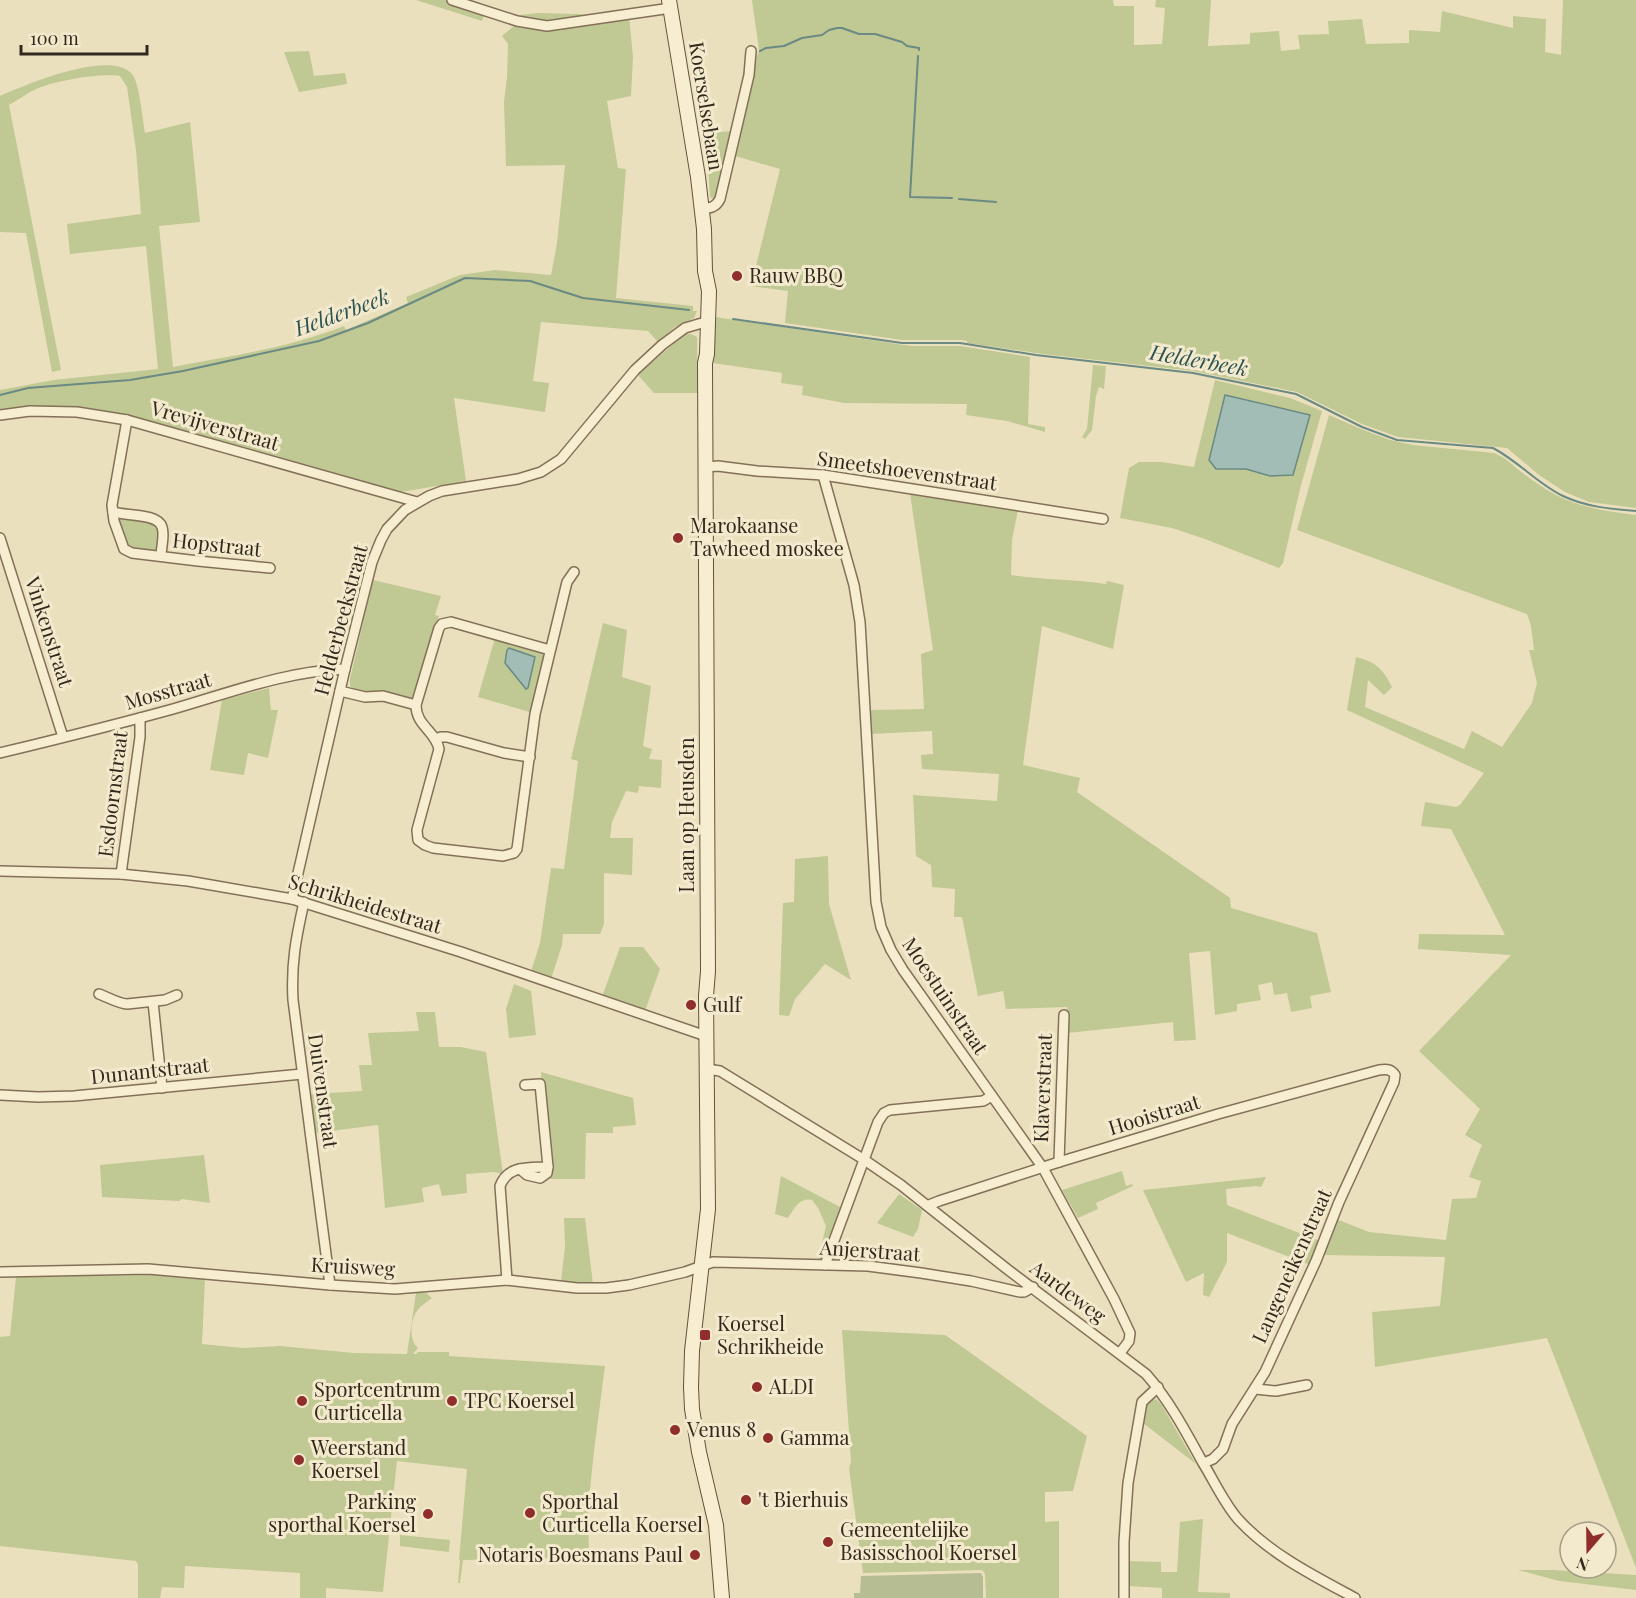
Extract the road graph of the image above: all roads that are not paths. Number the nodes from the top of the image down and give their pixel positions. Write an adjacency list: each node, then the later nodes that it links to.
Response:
1 (452, 0): 2 (street, Koerselsebaan)
2 (670, 4): 4 (street, Koerselsebaan)
3 (751, 51): 4 (street, Koerselsebaan)
4 (702, 209): 5 (street, Koerselsebaan)
5 (705, 323): 8 (street, Laan op Heusden); 10 (street, Helderbeekstraat)
6 (0, 415): 7 (street, Vrevijverstraat)
7 (127, 420): 10 (street, Vrevijverstraat); 11 (street, Hopstraat)
8 (705, 467): 9 (street, Smeetshoevenstraat); 34 (street, Laan op Heusden)
9 (823, 475): 12 (street, Smeetshoevenstraat); 41 (street, Moestuinstraat)
10 (417, 502): 18 (street, Helderbeekstraat)
11 (113, 512): 14 (street, Hopstraat); 14 (street, Hopstraat)
12 (1103, 519)
13 (0, 538): 22 (street, Vinkenstraat)
14 (161, 556): 15 (street, Hopstraat)
15 (270, 568)
16 (574, 572): 17 (street)
17 (550, 650): 20 (street); 25 (street)
18 (345, 669): 19 (street, Helderbeekstraat); 21 (street, Mosstraat)
19 (340, 691): 20 (street); 28 (street, Helderbeekstraat)
20 (416, 705): 23 (street)
21 (140, 718): 22 (street, Mosstraat); 27 (street, Esdoornstraat)
22 (63, 737): 24 (street, Mosstraat)
23 (435, 739): 25 (street); 25 (street)
24 (0, 753)
25 (530, 757)
26 (0, 871): 27 (street, Schrikheidestraat)
27 (121, 874): 28 (street, Schrikheidestraat)
28 (292, 899): 29 (street, Schrikheidestraat)
29 (304, 902): 34 (street, Schrikheidestraat); 37 (street, Duivenstraat)
30 (99, 994): 32 (street)
31 (177, 995): 32 (street)
32 (153, 1002): 39 (street)
33 (1064, 1015): 43 (street, Klaverstraat)
34 (706, 1036): 35 (street, Laan op Heusden)
35 (707, 1069): 42 (street, Aardeweg); 47 (street, Laan op Heusden)
36 (1392, 1071): 43 (street, Hooistraat); 55 (street, Langeneikenstraat)
37 (302, 1074): 39 (street, Dunantstraat); 50 (street, Duivenstraat)
38 (525, 1085): 49 (street)
39 (162, 1088): 40 (street, Dunantstraat)
40 (0, 1095)
41 (992, 1096): 42 (street); 44 (street, Moestuinstraat)
42 (863, 1159): 45 (street, Aardeweg); 46 (street)
43 (1059, 1162): 44 (street, Hooistraat)
44 (1043, 1168): 45 (street, Hooistraat); 52 (street, Moestuinstraat)
45 (929, 1205): 51 (street, Aardeweg)
46 (825, 1265): 47 (street, Anjerstraat); 51 (street, Anjerstraat)
47 (702, 1266): 49 (street, Kruisweg); 57 (street, Laan op Heusden)
48 (0, 1272): 50 (street, Kruisweg)
49 (507, 1280): 50 (street, Kruisweg)
50 (330, 1285)
51 (1033, 1287): 52 (street, Aardeweg)
52 (1120, 1353): 54 (street, Aardeweg)
53 (1307, 1385): 55 (street)
54 (1158, 1387): 56 (street, Aardeweg); 58 (street)
55 (1255, 1389): 56 (street, Langeneikenstraat)
56 (1203, 1463): 59 (street, Aardeweg)
57 (722, 1598)
58 (1124, 1598)
59 (1355, 1598)

